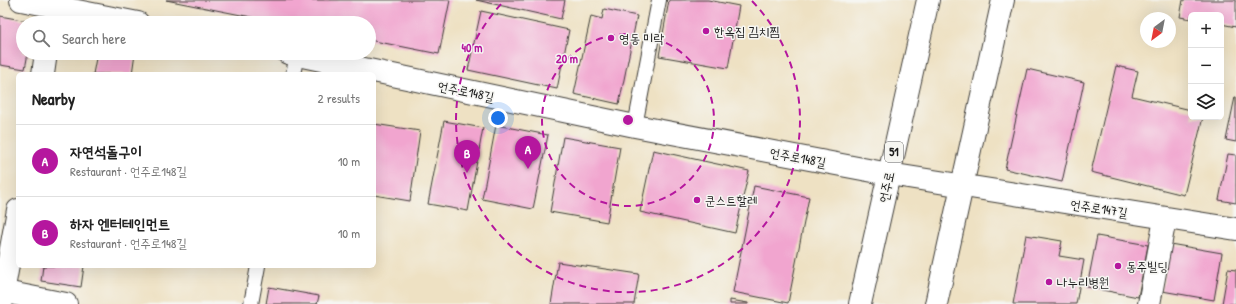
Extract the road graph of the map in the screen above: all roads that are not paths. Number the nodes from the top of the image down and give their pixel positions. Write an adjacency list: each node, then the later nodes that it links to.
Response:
1 (20, 0): 5 (street)
2 (659, 0): 12 (lane)
3 (928, 0): 13 (street, 언주로 / 51)
4 (1004, 0): 14 (street)
5 (54, 10): 6 (street)
6 (93, 16)
7 (45, 60): 9 (street)
8 (293, 61): 10 (street, 언주로148길)
9 (42, 72)
10 (351, 72)
11 (376, 77): 12 (street, 언주로148길)
12 (635, 126): 13 (street, 언주로148길)
13 (889, 174): 14 (street, 언주로148길); 22 (street, 언주로 / 51)
14 (961, 186): 15 (street, 언주로147길); 23 (street)
15 (1165, 219): 17 (street, 언주로147길); 24 (street)
16 (16, 220): 19 (street)
17 (1236, 229)
18 (258, 268): 21 (lane)
19 (1, 296): 20 (street)
20 (66, 304)
21 (251, 304)
22 (860, 304)
23 (936, 304)
24 (1149, 304)

